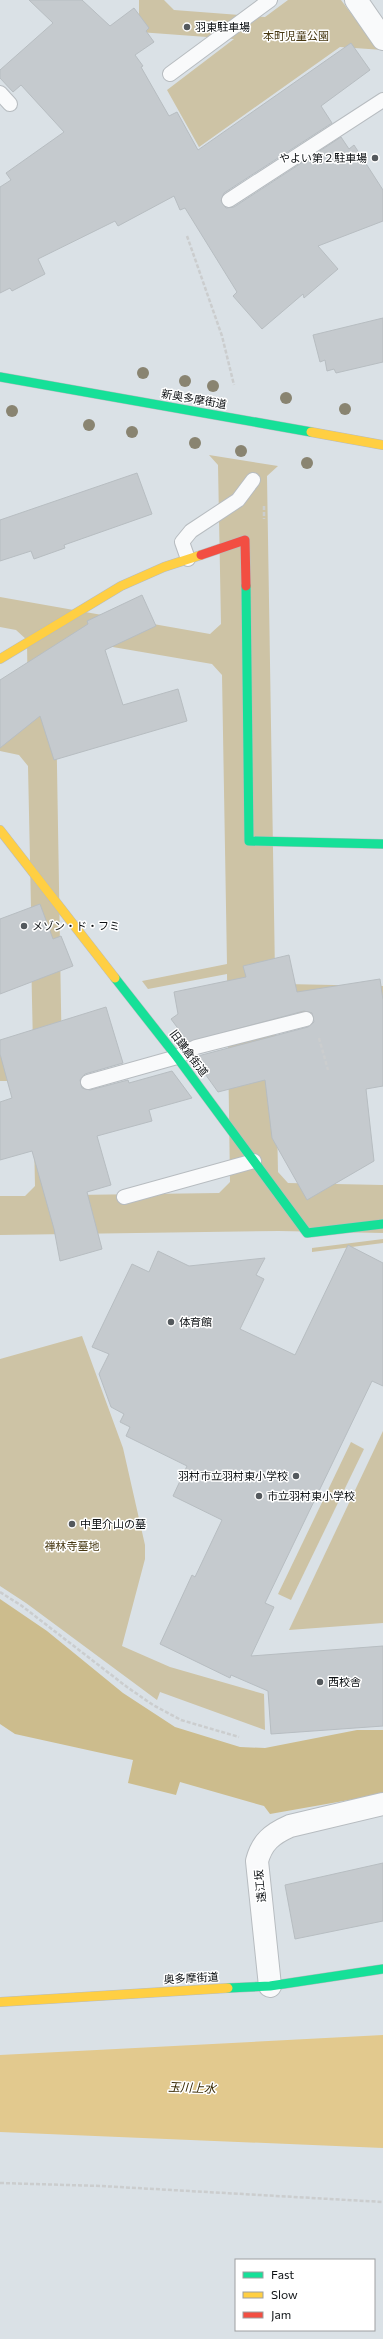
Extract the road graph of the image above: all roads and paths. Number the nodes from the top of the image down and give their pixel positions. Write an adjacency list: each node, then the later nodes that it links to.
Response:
1 (270, 0): 4 (lane)
2 (361, 2): 3 (street)
3 (383, 38)
4 (170, 74)
5 (0, 93): 7 (lane)
6 (383, 100): 8 (lane)
7 (10, 104)
8 (228, 200)
9 (187, 236): 11 (path)
10 (0, 378): 12 (street, 新奥多摩街道)
11 (234, 385)
12 (383, 445)
13 (253, 480): 14 (lane)
14 (188, 558): 15 (street); 17 (street)
15 (0, 659)
16 (0, 830): 19 (street, 旧鎌倉街道)
17 (383, 844)
18 (306, 1019): 19 (lane)
19 (177, 1057): 20 (lane); 21 (street, 旧鎌倉街道)
20 (88, 1082)
21 (254, 1161): 22 (lane); 23 (street, 旧鎌倉街道)
22 (124, 1197)
23 (383, 1224)
24 (0, 1592): 25 (path)
25 (239, 1737)
26 (383, 1804): 28 (street, 遠江坂)
27 (383, 1970): 28 (street, 奥多摩街道)
28 (270, 1986): 29 (street, 奥多摩街道)
29 (0, 2002)
30 (0, 2183): 31 (path)
31 (383, 2202)

